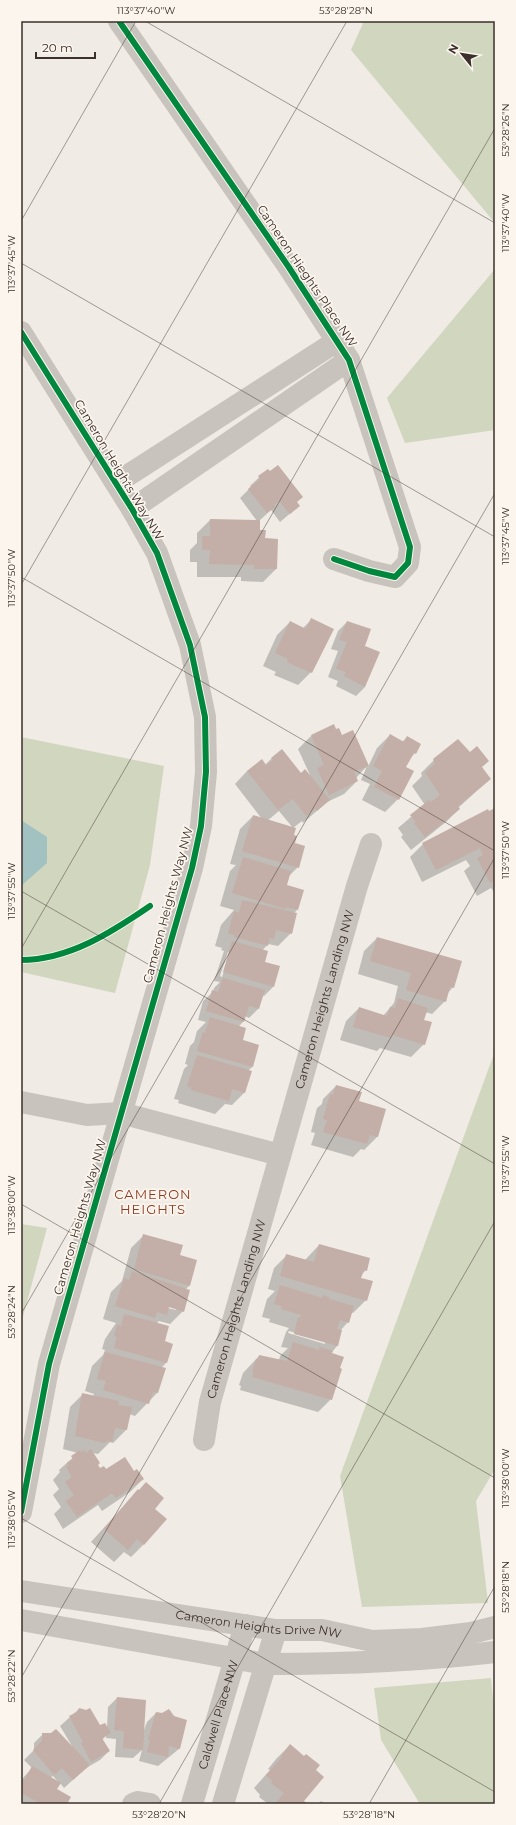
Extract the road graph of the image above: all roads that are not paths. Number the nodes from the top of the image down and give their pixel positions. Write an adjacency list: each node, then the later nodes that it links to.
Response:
1 (119, 21): 3 (street, Cameron Hieghts Place NW)
2 (21, 332): 5 (street, Cameron Heights Way NW)
3 (337, 341): 4 (street, Cameron Hieghts Place NW); 5 (street, Cameron Hieghts Place NW)
4 (349, 360): 6 (street, Cameron Hieghts Place NW); 7 (street, Cameron Hieghts Place NW)
5 (116, 483): 6 (street, Cameron Heights Way NW)
6 (132, 509): 10 (street, Cameron Heights Way NW)
7 (334, 559)
8 (371, 844): 11 (street, Cameron Heights Landing NW)
9 (21, 1102): 10 (street)
10 (121, 1113): 11 (street); 13 (street, Cameron Heights Way NW)
11 (280, 1155): 12 (street, Cameron Heights Landing NW)
12 (204, 1440)
13 (21, 1512)
14 (21, 1591): 16 (street, Cameron Heights Drive NW)
15 (21, 1620): 20 (street)
16 (245, 1625): 18 (street, Cameron Heights Drive NW); 20 (street, Caldwell Place NW)
17 (495, 1627): 18 (street, Cameron Heights Drive NW)
18 (276, 1630): 21 (street)
19 (487, 1653): 21 (street)
20 (236, 1657): 21 (street); 24 (street, Caldwell Place NW)
21 (266, 1664): 25 (street)
22 (133, 1804): 23 (street)
23 (150, 1804)
24 (192, 1804)
25 (223, 1804)

